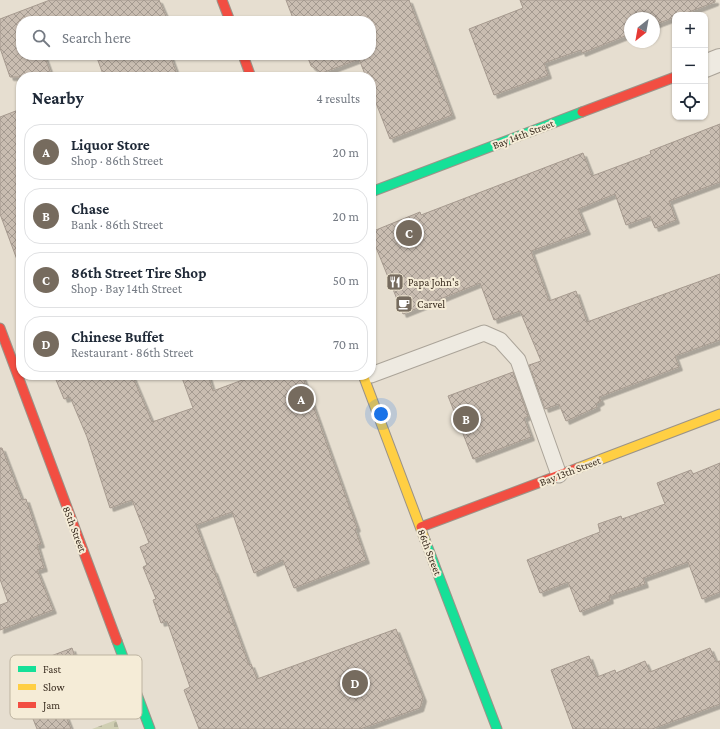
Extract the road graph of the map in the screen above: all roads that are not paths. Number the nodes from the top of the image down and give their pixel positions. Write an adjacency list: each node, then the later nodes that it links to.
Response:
1 (222, 0): 2 (street)
2 (228, 16)
3 (245, 60): 6 (street)
4 (720, 60): 5 (street)
5 (708, 65)
6 (249, 72)
7 (672, 78): 8 (street, Bay 14th Street)
8 (376, 190)
9 (0, 328): 10 (street, 85th Street)
10 (16, 371)
11 (376, 372): 15 (lane)
12 (19, 380): 17 (street, 85th Street)
13 (369, 380): 16 (street, 86th Street)
14 (720, 414): 15 (street, Bay 13th Street)
15 (559, 475): 16 (street, Bay 13th Street)
16 (421, 527): 20 (street, 86th Street)
17 (122, 655)
18 (142, 708): 19 (street, 85th Street)
19 (150, 729)
20 (497, 729)

